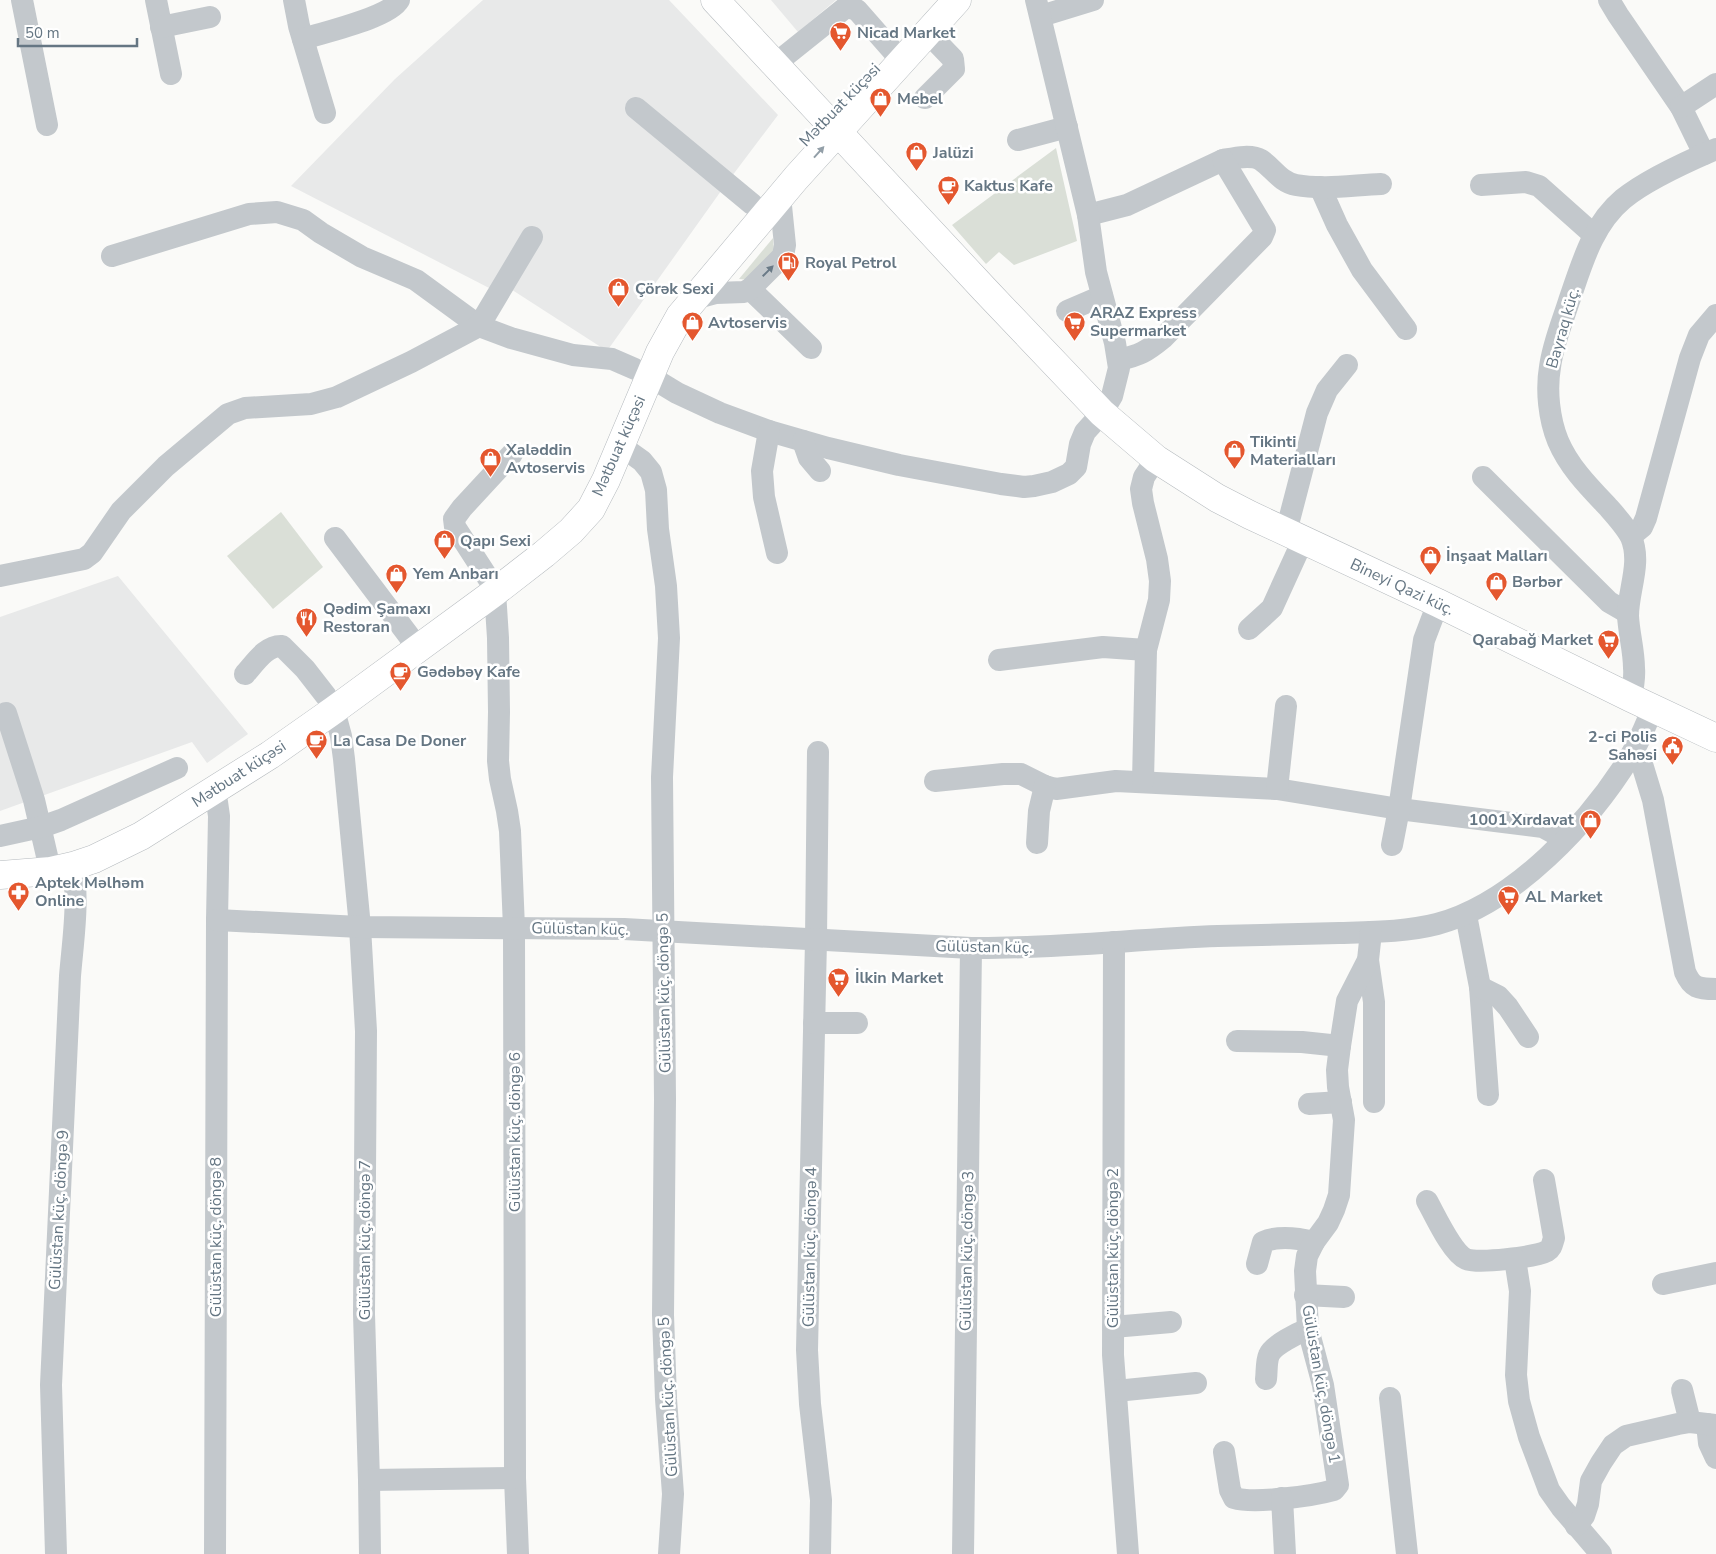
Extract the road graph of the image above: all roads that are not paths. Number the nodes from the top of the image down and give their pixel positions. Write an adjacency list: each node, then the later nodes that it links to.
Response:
1 (22, 0): 23 (street)
2 (156, 0): 12 (street)
3 (294, 0): 14 (street)
4 (399, 0): 14 (street)
5 (715, 0): 16 (main road, Bineyi Qazi küç.)
6 (947, 0): 15 (main road, Mətbuat küçəsi)
7 (957, 0): 13 (main road, Mətbuat küçəsi)
8 (1093, 0): 10 (street)
9 (1609, 0): 20 (street)
10 (1039, 8): 25 (street)
11 (210, 18): 12 (street)
12 (161, 27): 17 (street)
13 (927, 32): 19 (street); 24 (main road, Mətbuat küçəsi)
14 (303, 39): 22 (street)
15 (893, 51): 16 (street); 24 (main road, Mətbuat küçəsi)
16 (775, 64): 24 (main road, Bineyi Qazi küç.)
17 (171, 74)
18 (1716, 84): 20 (street)
19 (925, 98)
20 (1681, 107): 27 (street)
21 (636, 108): 33 (street)
22 (325, 113)
23 (47, 125)
24 (831, 125): 32 (main road, Mətbuat küçəsi, one-way to 24); 33 (main road, Mətbuat küçəsi); 49 (main road, Bineyi Qazi küç.)
25 (1067, 127): 26 (street); 34 (street)
26 (1018, 140)
27 (1710, 152): 35 (street, Bayraq küç.)
28 (1223, 160): 31 (street); 34 (street); 46 (street)
29 (1381, 184): 31 (street)
30 (1481, 185): 35 (street)
31 (1320, 187): 44 (street)
32 (780, 196): 38 (street, one-way to 32); 40 (main road, Mətbuat küçəsi)
33 (752, 204): 48 (main road, Mətbuat küçəsi)
34 (1088, 215): 39 (street)
35 (1594, 235): 58 (street, Bayraq küç.)
36 (532, 237): 43 (street)
37 (112, 256): 43 (street)
38 (750, 289): 40 (street); 45 (street)
39 (1102, 296): 41 (street); 46 (street)
40 (694, 300): 48 (main road, Mətbuat küçəsi)
41 (1067, 311)
42 (1716, 315): 58 (street)
43 (479, 326): 48 (street); 61 (street)
44 (1406, 330)
45 (811, 348)
46 (1119, 360): 49 (street)
47 (1348, 365): 57 (street)
48 (642, 373): 50 (street); 52 (main road, Mətbuat küçəsi); 62 (main road, Mətbuat küçəsi)
49 (1102, 413): 51 (street); 54 (main road, Bineyi Qazi küç.)
50 (769, 431): 51 (street); 60 (street)
51 (803, 441): 55 (street)
52 (621, 446): 62 (main road, Mətbuat küçəsi); 96 (street, Gülüstan küç. döngə 5)
53 (512, 454): 62 (street)
54 (1156, 459): 57 (main road, Bineyi Qazi küç.); 67 (street)
55 (820, 471)
56 (1484, 477): 64 (street)
57 (1295, 536): 63 (main road, Bineyi Qazi küç.); 65 (street)
58 (1631, 536): 64 (street, Bayraq küç.)
59 (335, 538): 66 (street)
60 (777, 553)
61 (0, 576)
62 (491, 585): 66 (main road, Mətbuat küçəsi); 95 (street, Gülüstan küç. döngə 6)
63 (1438, 603): 71 (main road, Bineyi Qazi küç.); 83 (street)
64 (1628, 613): 71 (street, Bayraq küç.)
65 (1249, 629)
66 (414, 642): 70 (main road, Mətbuat küçəsi)
67 (1146, 650): 68 (street); 79 (street)
68 (999, 660)
69 (245, 674): 70 (street)
70 (330, 703): 80 (main road, Mətbuat küçəsi); 94 (street, Gülüstan küç. döngə 7)
71 (1642, 703): 74 (main road, Bineyi Qazi küç.); 76 (street, Gülüstan küç.)
72 (1286, 706): 82 (street)
73 (6, 713): 84 (street, Gülüstan küç. döngə 9)
74 (1716, 738)
75 (818, 752): 98 (street, Gülüstan küç. döngə 4)
76 (1633, 753): 86 (street, Gülüstan küç.); 103 (street)
77 (177, 768): 84 (street)
78 (935, 781): 81 (street)
79 (1143, 781): 81 (street); 82 (street)
80 (208, 786): 89 (main road, Mətbuat küçəsi); 93 (street, Gülüstan küç. döngə 8)
81 (1045, 786): 87 (street)
82 (1277, 789): 83 (street)
83 (1399, 809): 86 (street); 88 (street)
84 (41, 827): 85 (street); 89 (street, Gülüstan küç. döngə 9)
85 (0, 836)
86 (1566, 839): 92 (street, Gülüstan küç.)
87 (1037, 843)
88 (1392, 845)
89 (63, 858): 90 (main road, Mətbuat küçəsi); 91 (main road, Mətbuat küçəsi); 137 (street, Gülüstan küç. döngə 9)
90 (0, 860)
91 (0, 875)
92 (1466, 915): 97 (street, Gülüstan küç.); 102 (street)
93 (217, 920): 94 (street, Gülüstan küç.); 138 (street, Gülüstan küç. döngə 8)
94 (360, 927): 95 (street, Gülüstan küç.); 134 (street, Gülüstan küç. döngə 7)
95 (514, 928): 96 (street, Gülüstan küç.); 133 (street, Gülüstan küç. döngə 6)
96 (663, 932): 98 (street, Gülüstan küç.); 141 (street, Gülüstan küç. döngə 5)
97 (1370, 932): 99 (street, Gülüstan küç.); 101 (street, Gülüstan küç. döngə 1)
98 (816, 940): 100 (street, Gülüstan küç.); 104 (street, Gülüstan küç. döngə 4)
99 (1114, 942): 100 (street, Gülüstan küç.); 123 (street, Gülüstan küç. döngə 2)
100 (970, 948): 143 (street, Gülüstan küç. döngə 3)
101 (1368, 960): 108 (street, Gülüstan küç. döngə 1); 111 (street)
102 (1480, 987): 106 (street); 109 (street)
103 (1716, 989)
104 (814, 1022): 105 (street); 142 (street, Gülüstan küç. döngə 4)
105 (858, 1023)
106 (1528, 1037)
107 (1237, 1041): 108 (street)
108 (1340, 1046): 110 (street, Gülüstan küç. döngə 1)
109 (1488, 1095)
110 (1341, 1102): 112 (street); 115 (street, Gülüstan küç. döngə 1)
111 (1374, 1102)
112 (1309, 1104)
113 (1544, 1180): 116 (street)
114 (1427, 1201): 116 (street)
115 (1314, 1242): 117 (street); 120 (street, Gülüstan küç. döngə 1)
116 (1515, 1258): 136 (street)
117 (1257, 1264)
118 (1716, 1273): 119 (street)
119 (1663, 1284)
120 (1305, 1295): 121 (street); 124 (street, Gülüstan küç. döngə 1)
121 (1344, 1297)
122 (1171, 1322): 123 (street)
123 (1113, 1327): 128 (street, Gülüstan küç. döngə 2)
124 (1308, 1329): 125 (street); 135 (street, Gülüstan küç. döngə 1)
125 (1266, 1379)
126 (1196, 1383): 128 (street)
127 (1682, 1390): 130 (street)
128 (1116, 1391): 144 (street, Gülüstan küç. döngə 2)
129 (1390, 1398): 146 (street)
130 (1704, 1424): 132 (street); 136 (street)
131 (1224, 1452): 135 (street, Gülüstan küç. döngə 1)
132 (1716, 1458)
133 (515, 1478): 134 (street); 140 (street, Gülüstan küç. döngə 6)
134 (370, 1480): 139 (street, Gülüstan küç. döngə 7)
135 (1282, 1498): 145 (street)
136 (1576, 1526): 147 (street)
137 (56, 1554)
138 (215, 1554)
139 (370, 1554)
140 (518, 1554)
141 (669, 1554)
142 (820, 1554)
143 (963, 1554)
144 (1128, 1554)
145 (1285, 1554)
146 (1407, 1554)
147 (1601, 1554)

